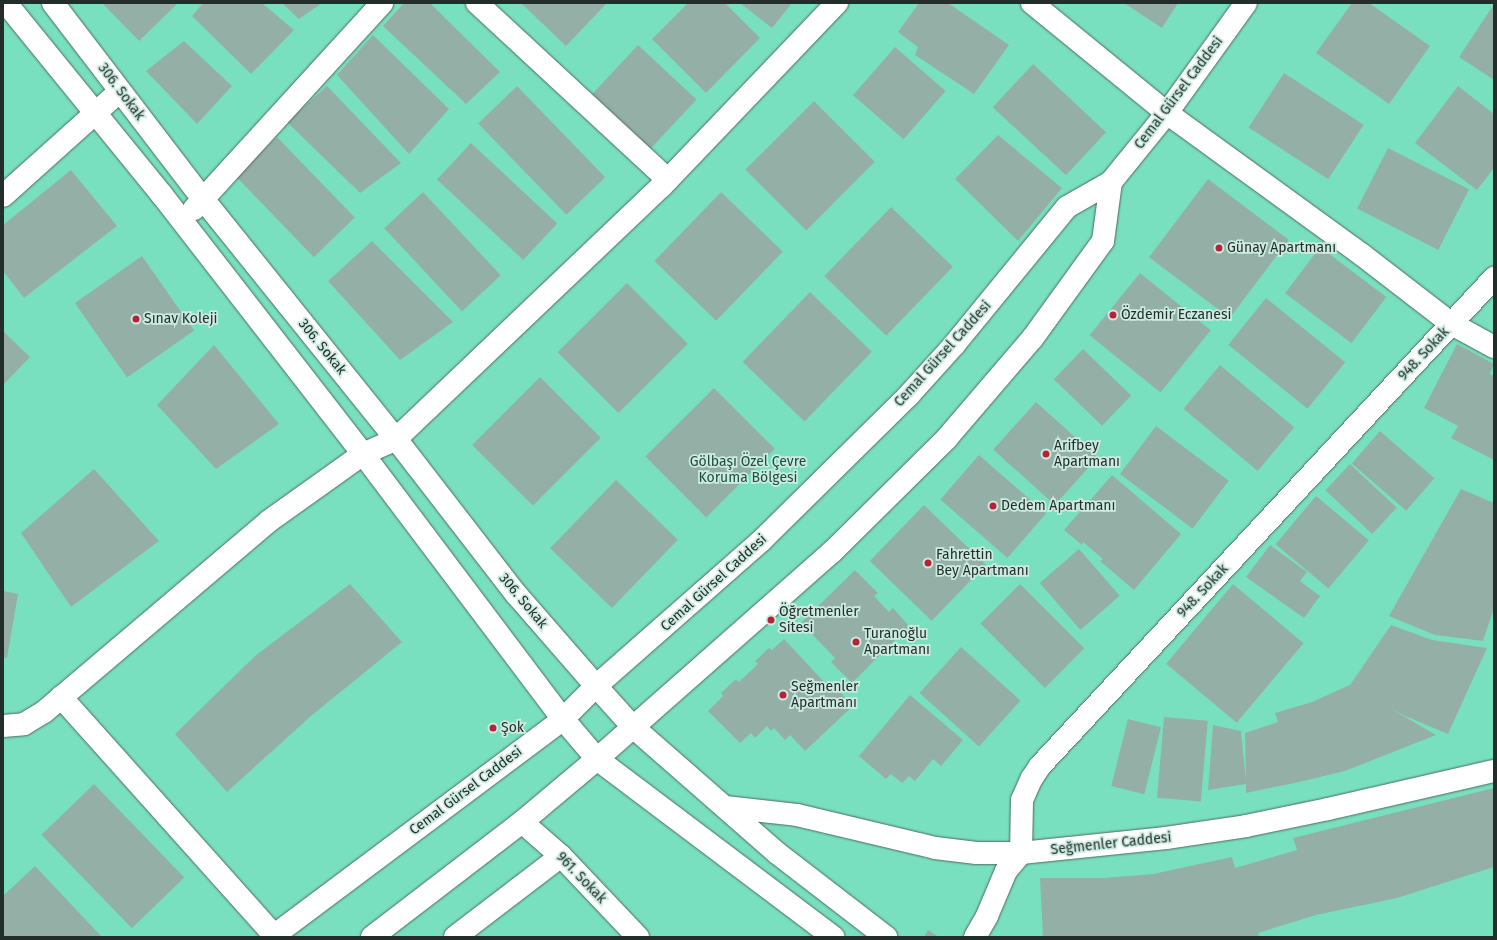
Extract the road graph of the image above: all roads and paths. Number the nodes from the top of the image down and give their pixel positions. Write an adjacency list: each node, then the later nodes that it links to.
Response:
1 (53, 3): 8 (street, 306. Sokak)
2 (382, 3): 14 (street)
3 (478, 3): 11 (street)
4 (837, 3): 11 (street)
5 (1032, 3): 10 (street)
6 (1246, 3): 10 (street, Cemal Gürsel Caddesi)
7 (17, 7): 9 (street)
8 (120, 91): 9 (street); 14 (street, 306. Sokak)
9 (95, 113): 13 (street); 15 (street)
10 (1167, 113): 12 (street, Cemal Gürsel Caddesi); 17 (street)
11 (668, 180): 19 (street)
12 (1111, 182): 21 (street, Cemal Gürsel Caddesi); 25 (street)
13 (3, 196)
14 (203, 199): 15 (street); 19 (street, 306. Sokak)
15 (182, 222): 20 (street)
16 (1494, 278): 17 (street, 948. Sokak)
17 (1452, 324): 18 (street); 30 (street, 948. Sokak)
18 (1494, 347)
19 (396, 439): 20 (street); 21 (street, 306. Sokak)
20 (363, 454): 22 (street); 23 (street)
21 (596, 686): 23 (street, Cemal Gürsel Caddesi); 25 (street, 306. Sokak)
22 (61, 697): 24 (street); 32 (street)
23 (563, 719): 26 (street); 32 (street, Cemal Gürsel Caddesi)
24 (3, 726)
25 (633, 727): 26 (street); 28 (street, 306. Sokak)
26 (597, 759): 29 (street); 36 (street)
27 (1494, 770): 30 (street, Seğmenler Caddesi)
28 (725, 807): 30 (street, Seğmenler Caddesi); 37 (street, 306. Sokak)
29 (522, 822): 31 (street, 961. Sokak); 33 (street)
30 (1021, 853): 38 (street)
31 (561, 856): 34 (street); 35 (street, 961. Sokak)
32 (273, 936)
33 (372, 937)
34 (455, 937)
35 (638, 937)
36 (833, 937)
37 (886, 937)
38 (975, 937)

